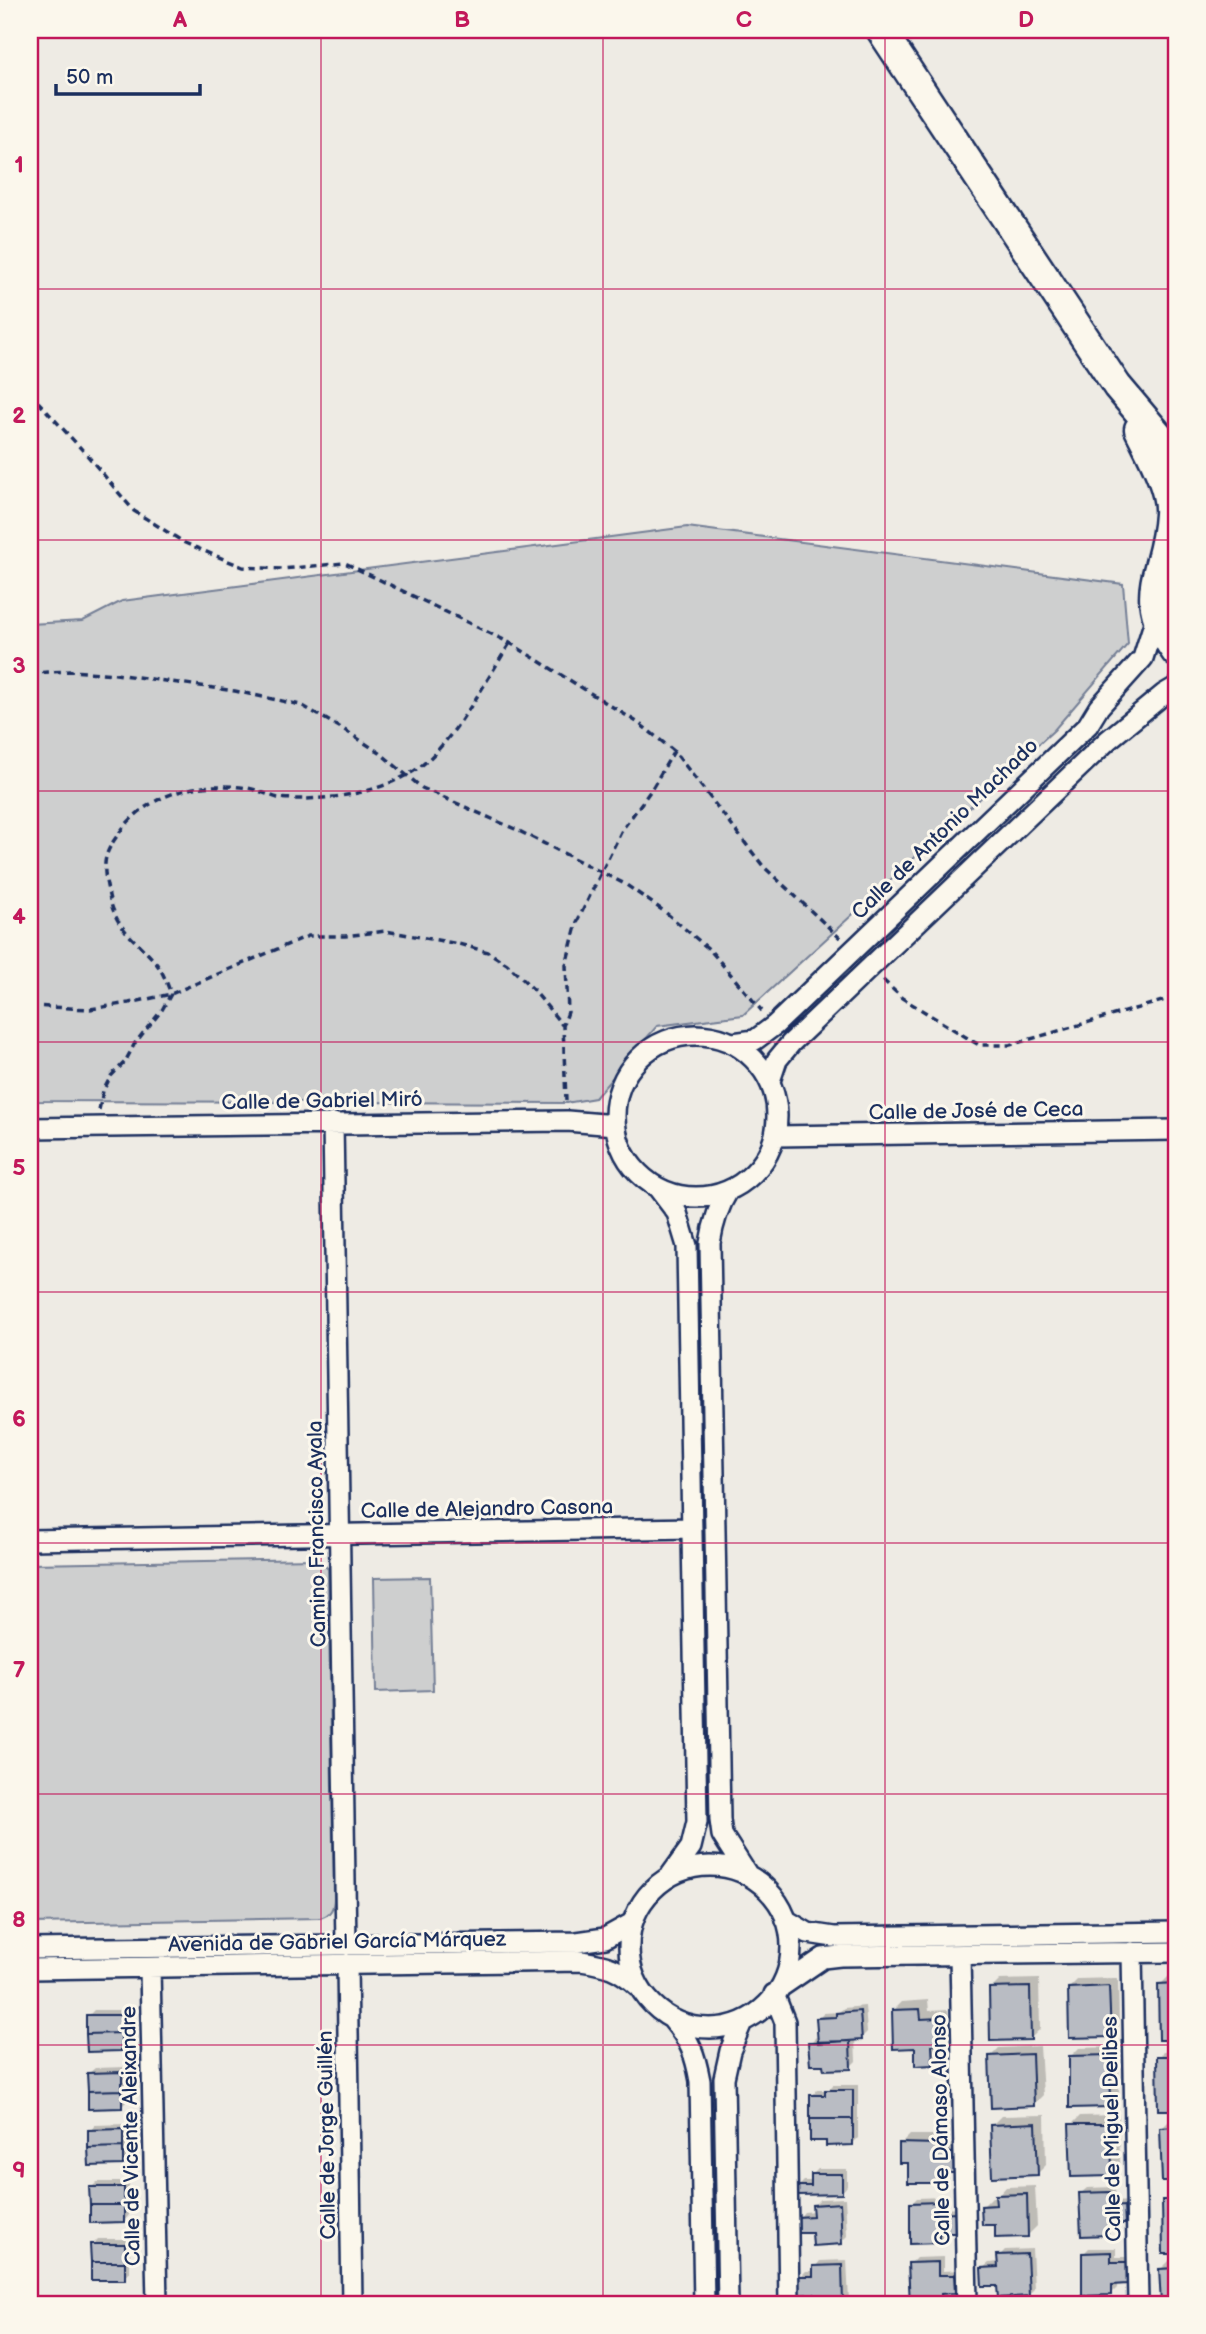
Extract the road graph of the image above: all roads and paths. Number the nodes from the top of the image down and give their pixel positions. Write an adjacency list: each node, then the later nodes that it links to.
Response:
1 (881, 30): 2 (main road)
2 (1117, 386): 4 (main road); 5 (main road)
3 (30, 393): 7 (path)
4 (1176, 456)
5 (1169, 544): 6 (main road)
6 (1156, 617): 8 (main road); 14 (street, Calle de Antonio Machado)
7 (510, 643): 11 (path); 12 (path)
8 (1176, 652)
9 (30, 673): 12 (path)
10 (1176, 687): 15 (street)
11 (674, 751): 13 (path); 14 (path)
12 (406, 776): 13 (path); 16 (path)
13 (601, 871): 19 (path); 20 (path)
14 (852, 949): 19 (street, Calle de Antonio Machado)
15 (870, 968): 17 (path); 22 (street)
16 (171, 994): 18 (path); 20 (path); 23 (path)
17 (1176, 997)
18 (30, 1006)
19 (775, 1025): 21 (street, Calle de Antonio Machado)
20 (563, 1026): 24 (path)
21 (733, 1043): 22 (street); 26 (street)
22 (770, 1081): 29 (street)
23 (99, 1111)
24 (568, 1121): 25 (street, Calle de Gabriel Miró); 26 (street, Calle de Gabriel Miró)
25 (333, 1123): 27 (street, Calle de Gabriel Miró); 33 (street, Camino Francisco Ayala)
26 (615, 1125): 30 (street)
27 (30, 1128)
28 (1176, 1130): 29 (street, Calle de José de Ceca)
29 (776, 1136): 31 (street)
30 (658, 1188): 31 (street); 32 (street)
31 (728, 1191): 35 (street)
32 (692, 1528): 33 (street, Calle de Alejandro Casona); 36 (street)
33 (340, 1535): 34 (street, Calle de Alejandro Casona); 43 (street, Camino Francisco Ayala)
34 (30, 1540)
35 (747, 1874): 36 (street); 37 (street)
36 (670, 1876): 38 (street)
37 (786, 1920): 39 (street); 48 (street)
38 (632, 1923): 43 (street, Avenida de Gabriel García Márquez); 47 (street)
39 (1176, 1932)
40 (30, 1949): 43 (street, Avenida de Gabriel García Márquez)
41 (1132, 1952): 42 (street); 44 (street); 57 (street, Calle de Miguel Delibes)
42 (1176, 1952)
43 (346, 1955): 45 (street, Avenida de Gabriel García Márquez); 47 (street, Avenida de Gabriel García Márquez); 52 (street, Calle de Jorge Guillén)
44 (960, 1955): 48 (street); 56 (street, Calle de Dámaso Alonso)
45 (150, 1968): 46 (street, Avenida de Gabriel García Márquez); 51 (street, Calle de Vicente Aleixandre)
46 (30, 1969)
47 (638, 1986): 49 (street)
48 (778, 1991): 50 (street); 55 (street)
49 (671, 2018): 50 (street); 53 (street)
50 (742, 2022): 54 (street)
51 (157, 2304)
52 (352, 2304)
53 (704, 2304)
54 (728, 2304)
55 (789, 2304)
56 (967, 2304)
57 (1138, 2304)

